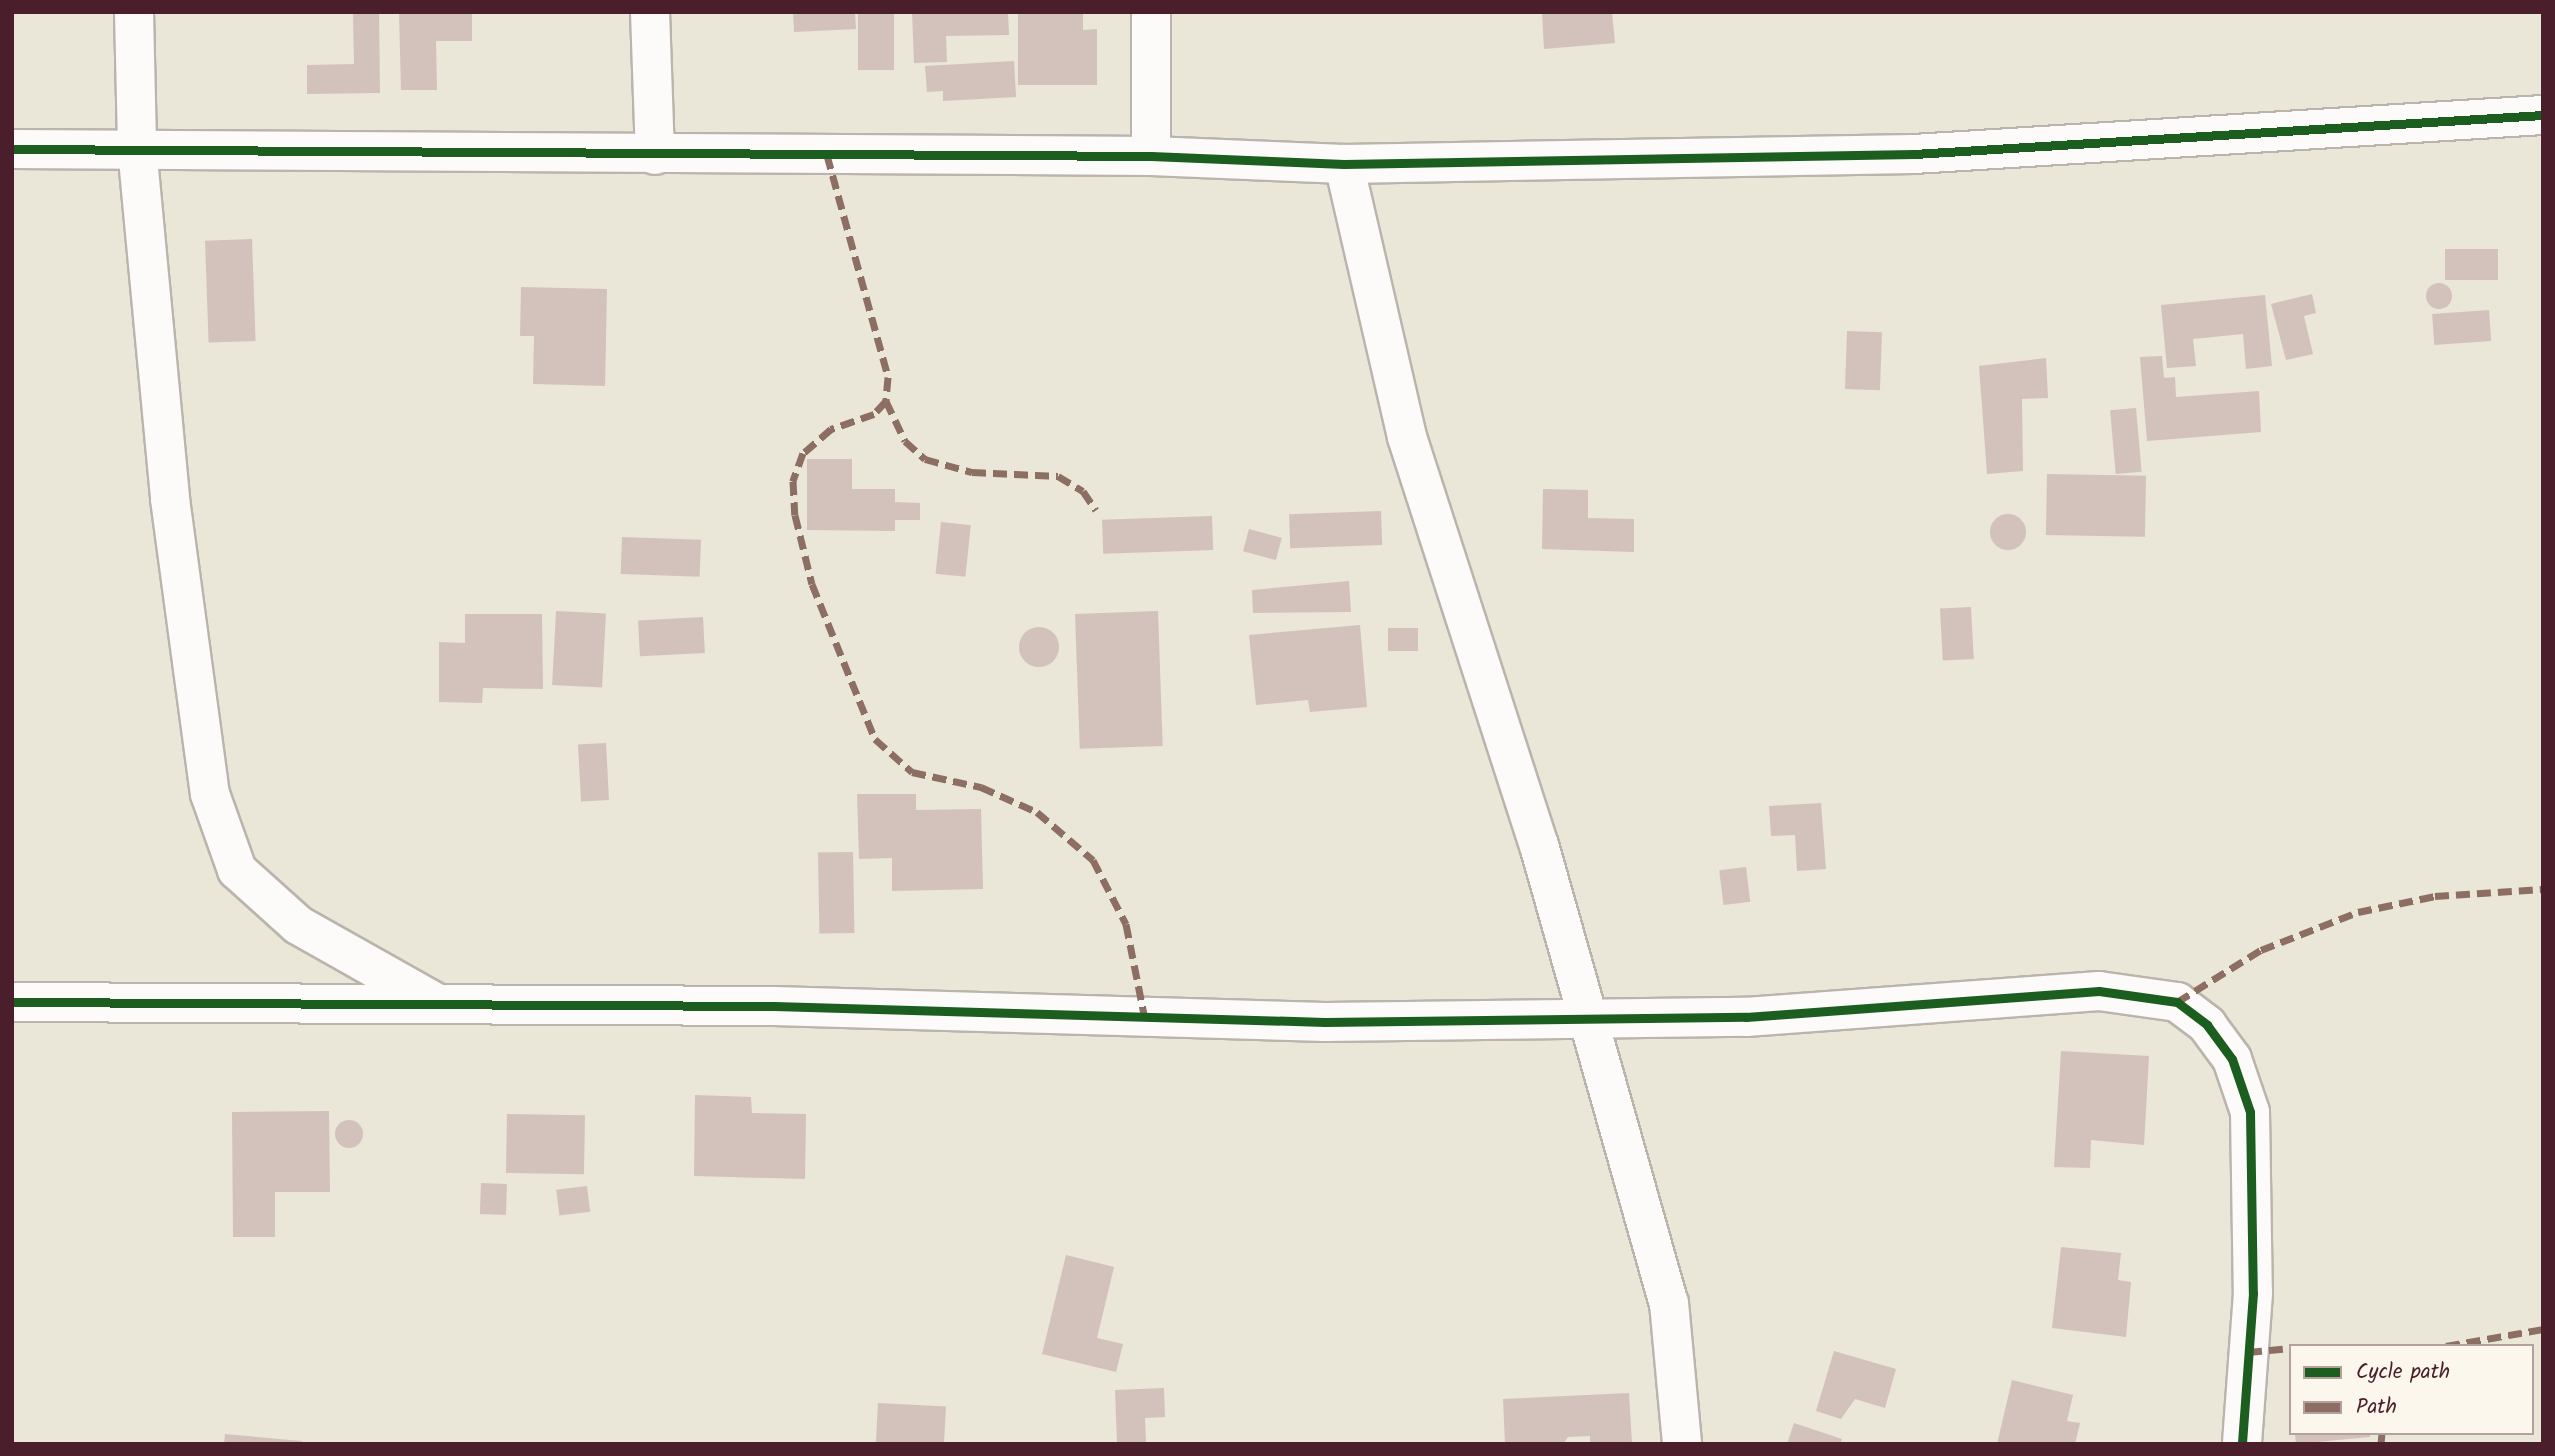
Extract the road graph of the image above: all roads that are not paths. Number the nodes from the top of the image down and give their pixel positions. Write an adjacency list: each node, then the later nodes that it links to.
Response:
1 (134, 12): 5 (street)
2 (650, 12): 7 (street)
3 (1151, 12): 8 (street)
4 (2543, 115): 9 (street)
5 (137, 148): 6 (street); 7 (street); 11 (street)
6 (12, 149)
7 (655, 155): 8 (street)
8 (1152, 156): 9 (street)
9 (1344, 164): 12 (street)
10 (12, 1002): 11 (street)
11 (437, 1003): 12 (street)
12 (1590, 1016): 13 (street); 14 (street)
13 (1682, 1444)
14 (2242, 1444)

